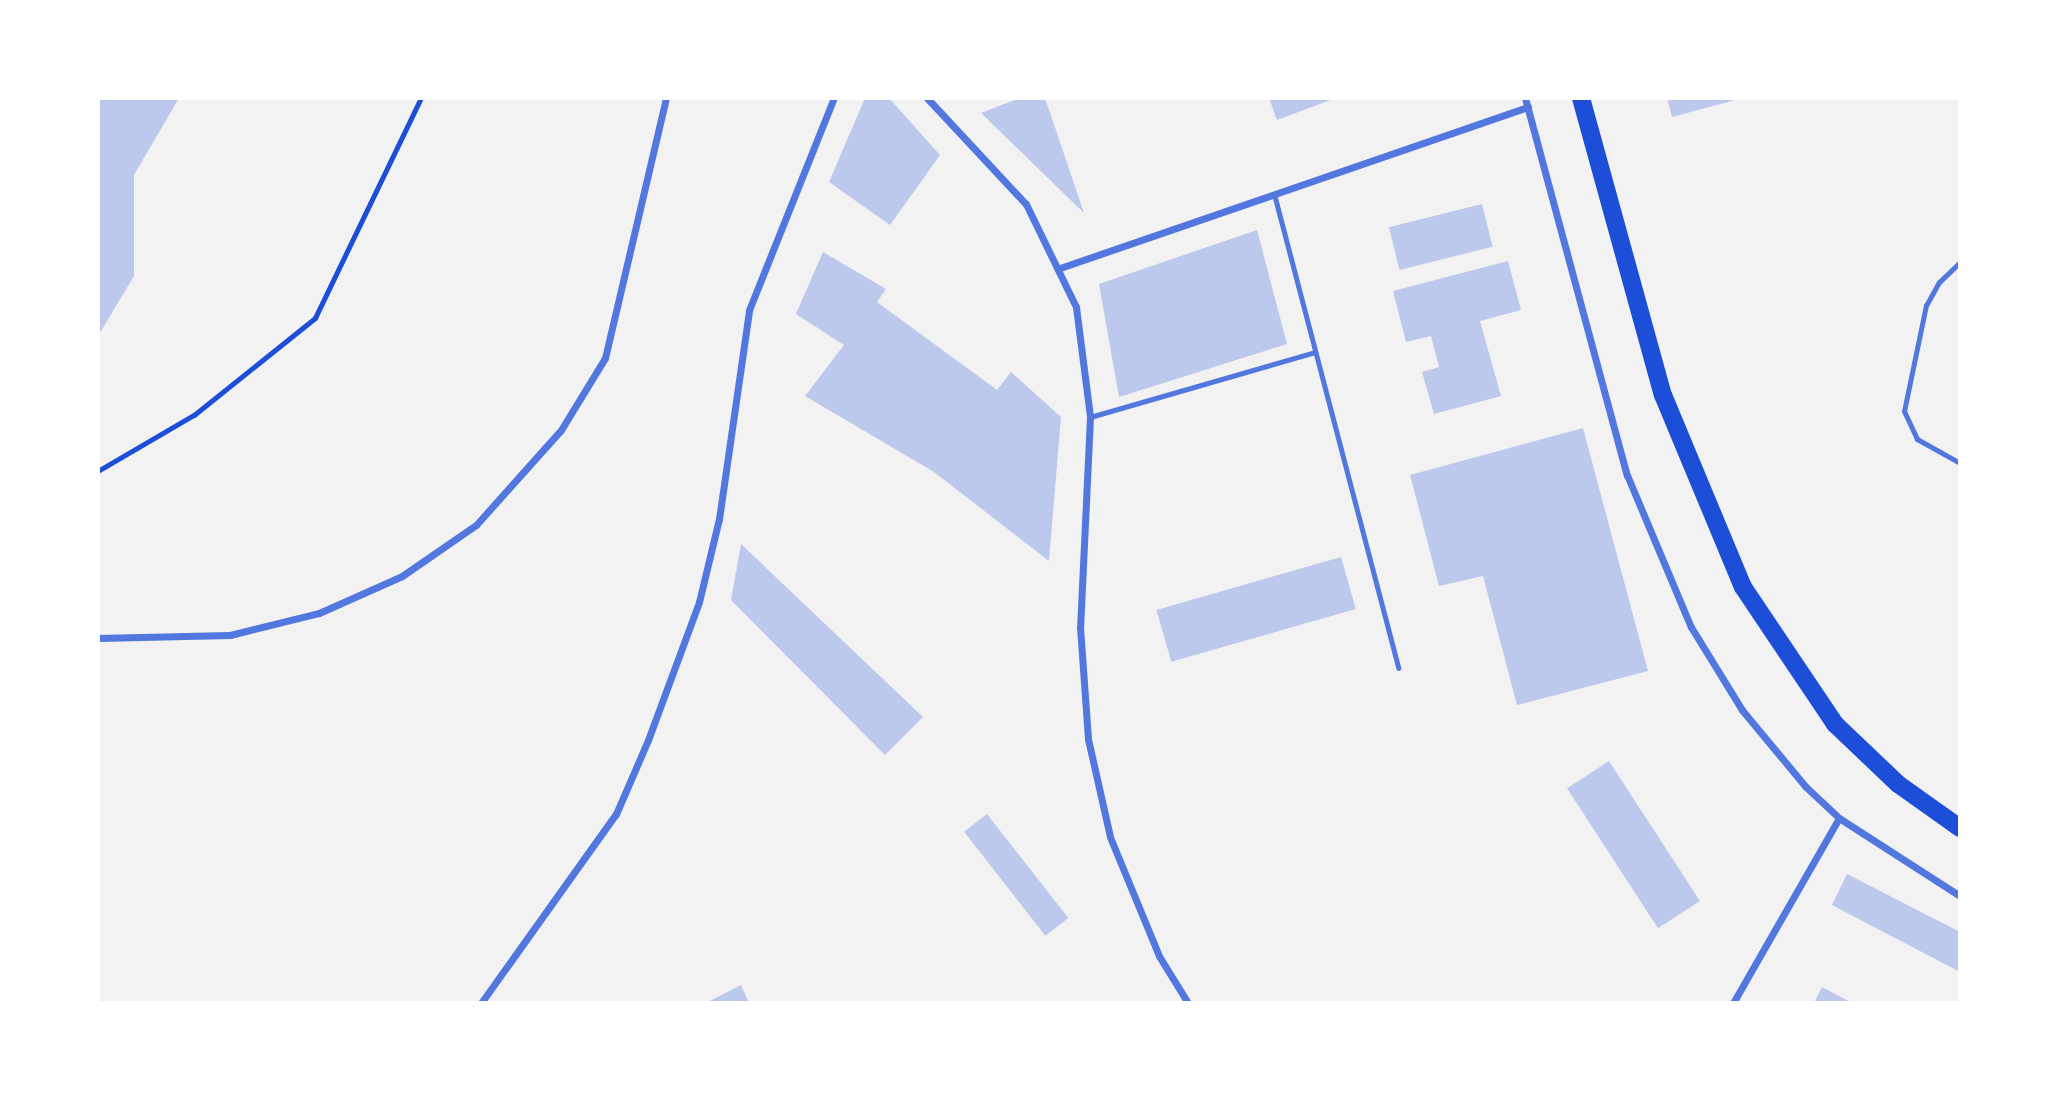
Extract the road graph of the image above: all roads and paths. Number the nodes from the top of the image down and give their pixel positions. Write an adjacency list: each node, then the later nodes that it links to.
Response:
1 (421, 98): 14 (path)
2 (666, 98): 15 (street)
3 (834, 98): 20 (street)
4 (928, 98): 10 (street)
5 (1525, 98): 7 (street)
6 (1581, 98): 18 (main road)
7 (1528, 107): 8 (street); 17 (street)
8 (1274, 194): 10 (street); 11 (lane)
9 (1960, 262): 13 (lane)
10 (1060, 268): 12 (street)
11 (1315, 352): 12 (lane); 16 (lane)
12 (1090, 417): 21 (street)
13 (1960, 463)
14 (98, 471)
15 (98, 638)
16 (1398, 668)
17 (1839, 818): 19 (street); 22 (street)
18 (1960, 828)
19 (1960, 895)
20 (481, 1003)
21 (1188, 1003)
22 (1733, 1003)

